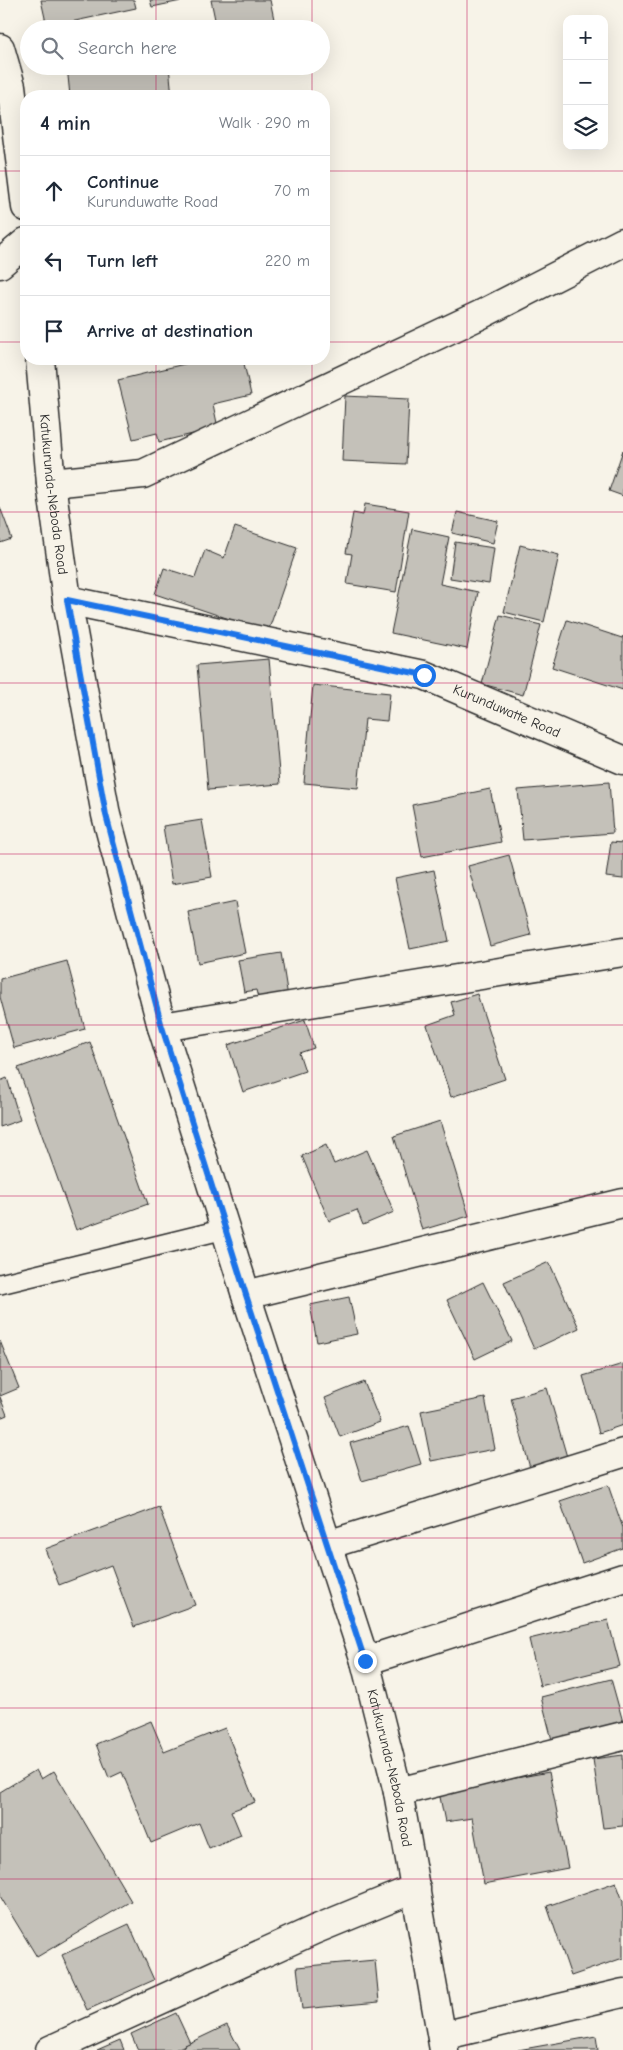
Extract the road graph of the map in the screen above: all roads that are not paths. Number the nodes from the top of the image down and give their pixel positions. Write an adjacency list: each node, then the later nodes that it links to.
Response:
1 (0, 48): 2 (street)
2 (20, 159)
3 (623, 242): 7 (street)
4 (20, 247): 5 (street)
5 (0, 264)
6 (41, 365): 7 (street, Katukurunda-Neboda Road)
7 (51, 482): 8 (street, Katukurunda-Neboda Road)
8 (67, 600): 9 (street, Kurunduwatte Road); 11 (street, Katukurunda-Neboda Road)
9 (623, 760)
10 (623, 952): 11 (street)
11 (162, 1027): 13 (street, Katukurunda-Neboda Road)
12 (623, 1203): 15 (street)
13 (225, 1229): 14 (lane); 15 (street, Katukurunda-Neboda Road)
14 (0, 1284)
15 (246, 1295): 17 (street, Katukurunda-Neboda Road)
16 (623, 1453): 17 (street)
17 (327, 1545): 19 (street, Katukurunda-Neboda Road)
18 (623, 1578): 19 (street)
19 (365, 1661): 21 (street, Katukurunda-Neboda Road)
20 (623, 1736): 21 (street)
21 (398, 1792): 22 (street, Katukurunda-Neboda Road)
22 (416, 1888): 24 (street, Katukurunda-Neboda Road); 25 (street)
23 (623, 1993): 24 (street)
24 (443, 2043)
25 (50, 2050)

